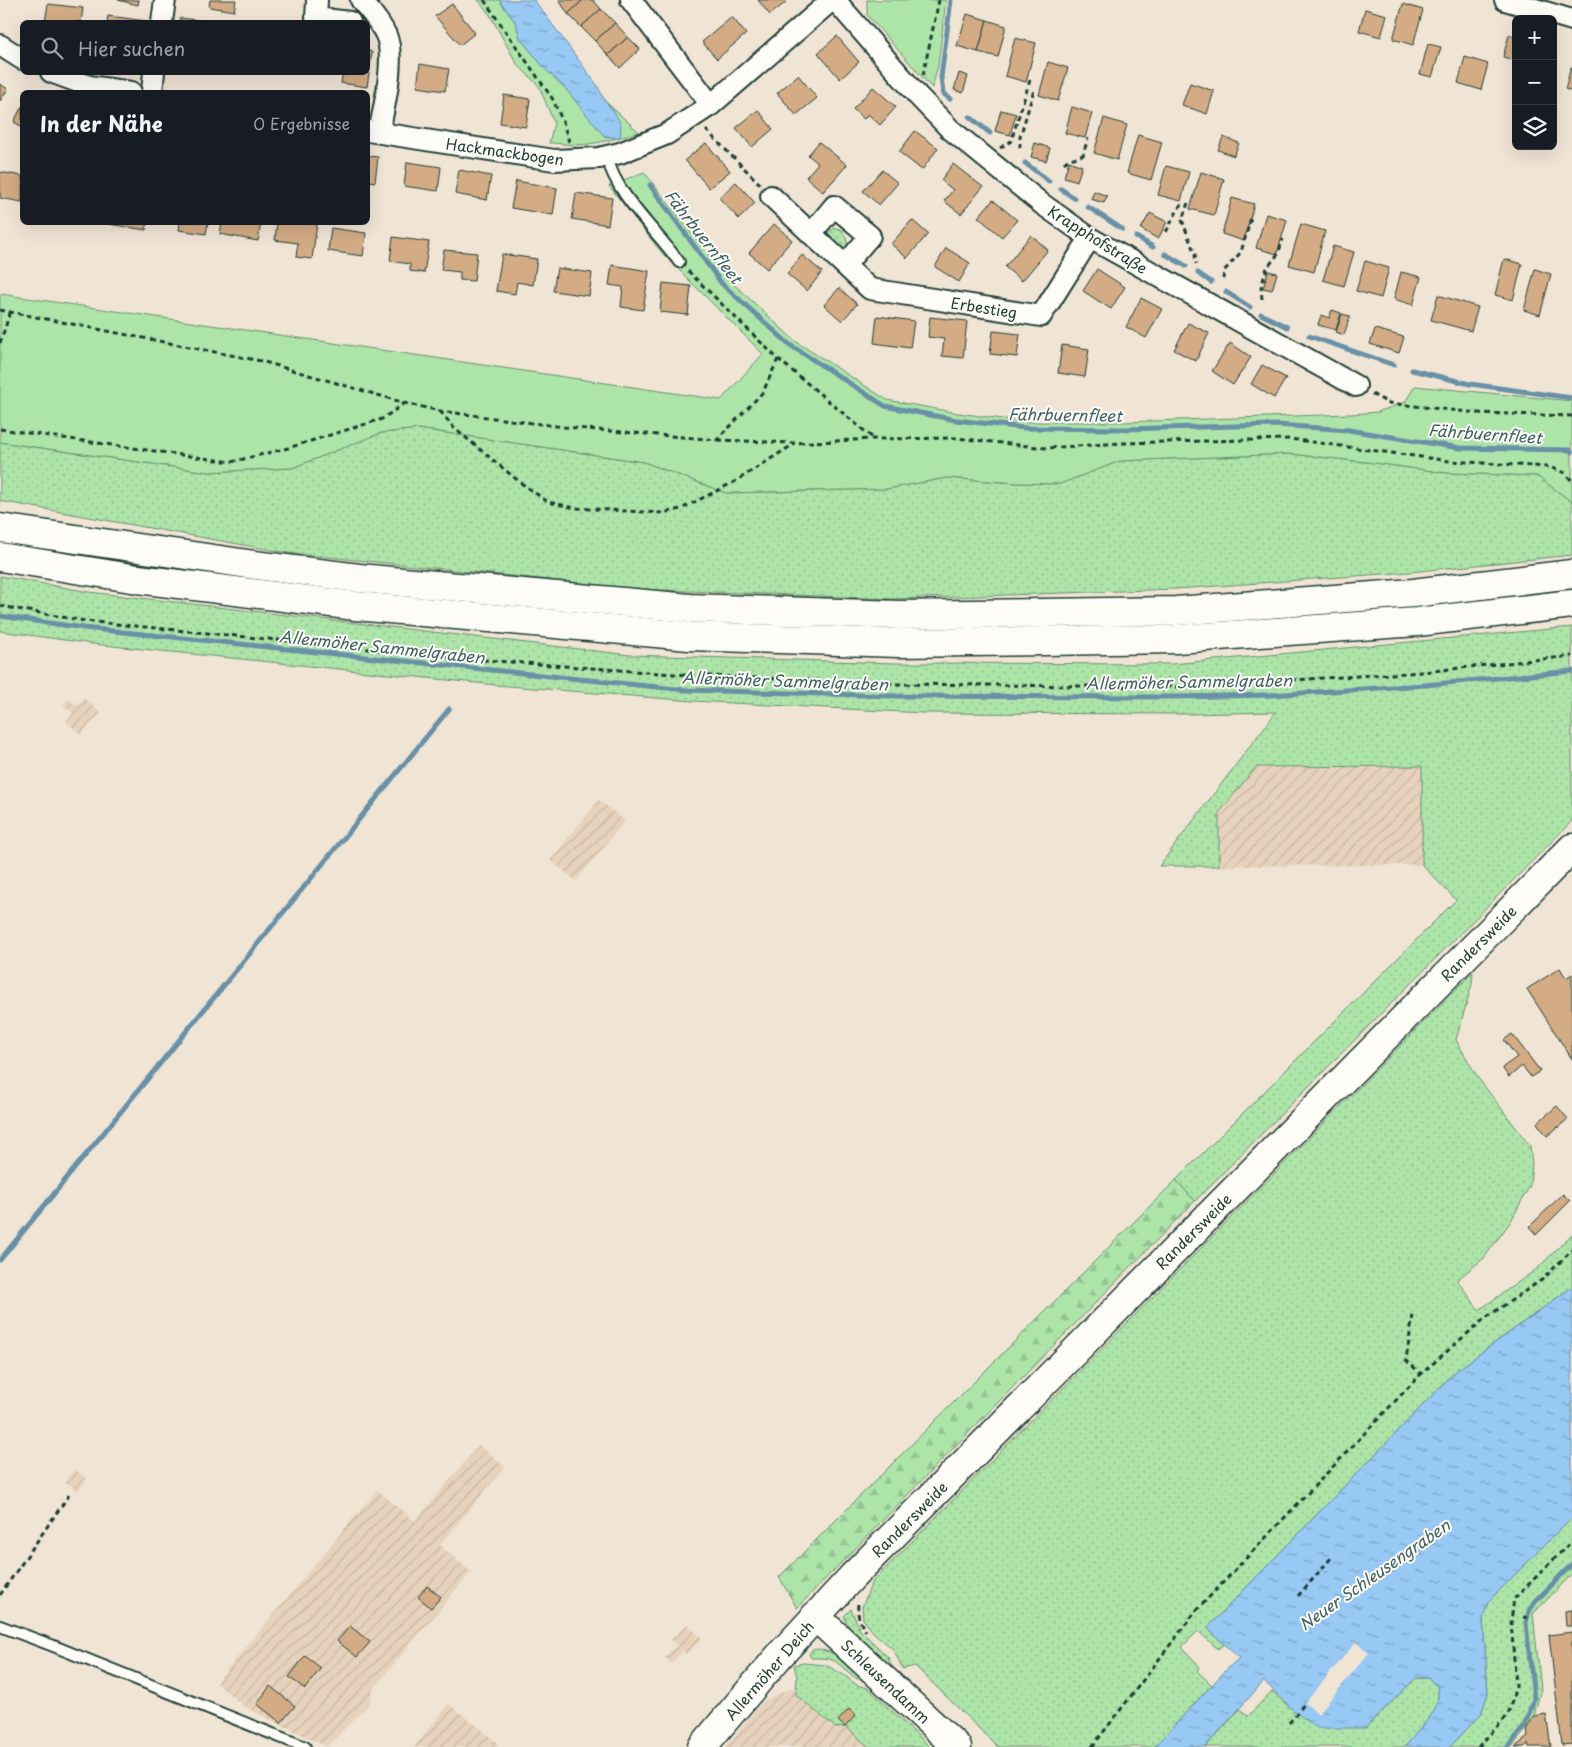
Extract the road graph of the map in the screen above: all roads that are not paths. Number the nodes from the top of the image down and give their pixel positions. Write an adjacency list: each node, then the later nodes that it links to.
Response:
1 (165, 0): 7 (street)
2 (317, 0): 8 (street)
3 (361, 0): 10 (street)
4 (631, 0): 17 (street)
5 (834, 0): 17 (street, Hackmackbogen); 22 (street, Krapphofstraße)
6 (1505, 0): 9 (street)
7 (162, 20)
8 (333, 20)
9 (1572, 20)
10 (373, 24): 18 (street)
11 (0, 44): 12 (street)
12 (20, 58)
13 (59, 75): 15 (street)
14 (154, 75): 16 (street)
15 (117, 90)
16 (152, 90)
17 (711, 105): 19 (street, Hackmackbogen)
18 (373, 131): 19 (street, Hackmackbogen)
19 (607, 156): 23 (lane)
20 (771, 196): 21 (street, Erbestieg)
21 (811, 234): 24 (street, Erbestieg); 24 (street)
22 (1090, 238): 24 (street, Erbestieg); 25 (street, Krapphofstraße)
23 (679, 262)
24 (845, 265)
25 (1356, 386)
26 (0, 528): 28 (main road)
27 (0, 557): 29 (main road)
28 (1572, 574)
29 (1572, 604)
30 (1572, 848): 31 (main road, Randersweide)
31 (816, 1616): 34 (main road, Allermöher Deich); 35 (main road, Schleusendamm)
32 (0, 1626): 33 (lane)
33 (305, 1747)
34 (702, 1747)
35 (957, 1747)

